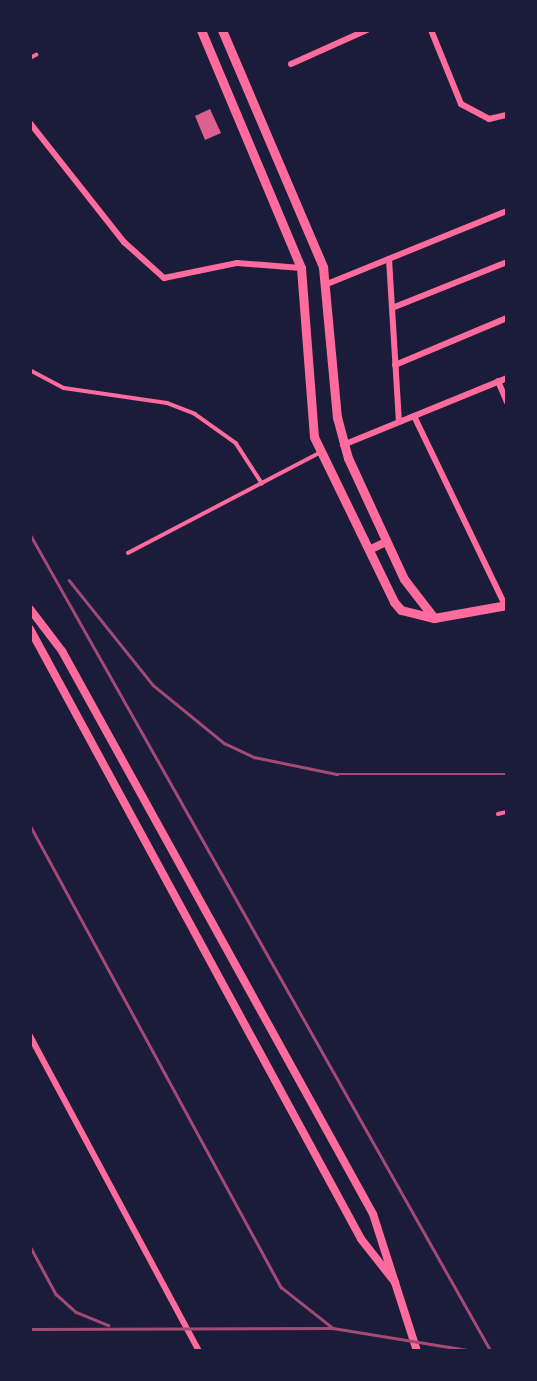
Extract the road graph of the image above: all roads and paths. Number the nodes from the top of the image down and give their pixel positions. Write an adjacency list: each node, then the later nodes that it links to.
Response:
1 (201, 30): 13 (main road)
2 (222, 30): 14 (main road)
3 (367, 30): 7 (street)
4 (431, 30): 8 (street)
5 (36, 55): 6 (lane)
6 (30, 58)
7 (291, 64)
8 (507, 115)
9 (30, 123): 13 (street)
10 (507, 211): 11 (street)
11 (389, 259): 14 (street); 15 (street)
12 (507, 262): 15 (street)
13 (301, 268): 25 (main road)
14 (327, 284): 24 (main road)
15 (392, 308): 17 (street)
16 (507, 318): 17 (street)
17 (396, 365): 23 (street)
18 (30, 370): 26 (lane)
19 (507, 378): 20 (street)
20 (498, 381): 21 (street); 22 (street)
21 (507, 402)
22 (414, 416): 23 (street); 30 (street)
23 (399, 422): 24 (street)
24 (343, 445): 27 (main road)
25 (321, 452): 26 (lane); 28 (main road)
26 (262, 483): 29 (lane)
27 (386, 542): 28 (street); 32 (main road)
28 (369, 550): 32 (main road)
29 (128, 553)
30 (506, 605): 32 (main road)
31 (30, 609): 37 (street)
32 (434, 618)
33 (30, 629): 37 (street)
34 (507, 812): 35 (lane)
35 (498, 814)
36 (30, 1037): 38 (street)
37 (396, 1284): 39 (street)
38 (199, 1351)
39 (417, 1351)

